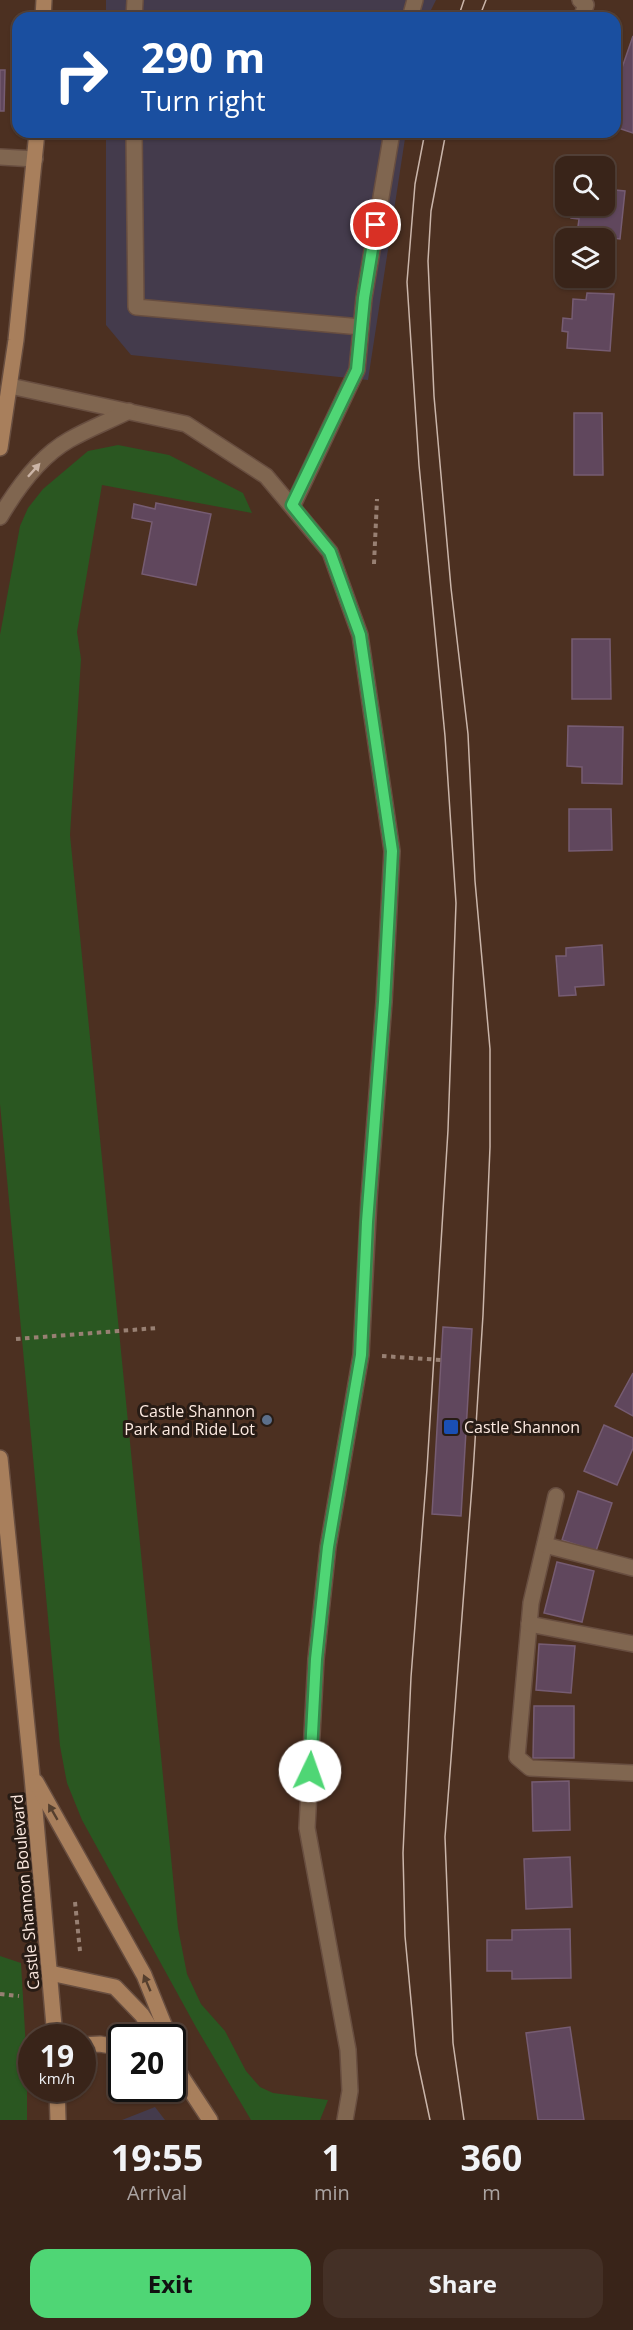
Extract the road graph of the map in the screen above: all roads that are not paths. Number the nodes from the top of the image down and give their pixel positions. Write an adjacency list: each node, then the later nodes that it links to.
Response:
1 (580, 0): 2 (lane)
2 (583, 12)
3 (37, 138): 7 (street)
4 (134, 138): 8 (lane)
5 (391, 138): 8 (lane)
6 (0, 157): 7 (lane)
7 (35, 159): 9 (street)
8 (362, 327): 12 (lane)
9 (9, 386): 10 (lane); 11 (street)
10 (129, 411): 12 (lane); 13 (lane, one-way to 10)
11 (0, 448)
12 (292, 505): 34 (lane)
13 (0, 517)
14 (0, 1458): 17 (street, Castle Shannon Boulevard)
15 (556, 1496): 16 (lane)
16 (545, 1545): 18 (lane); 19 (lane)
17 (4, 1547): 22 (street, Castle Shannon Boulevard)
18 (633, 1568)
19 (529, 1624): 20 (lane); 21 (lane)
20 (633, 1644)
21 (633, 1773)
22 (32, 1776): 23 (street, Castle Shannon Boulevard); 26 (street, one-way to 22)
23 (50, 1973): 24 (street, Castle Shannon Boulevard); 25 (street)
24 (54, 2024)
25 (148, 2024)
26 (164, 2024)
27 (186, 2079): 30 (street)
28 (186, 2083): 30 (street)
29 (186, 2086): 30 (street)
30 (190, 2089): 33 (street)
31 (57, 2102): 32 (street)
32 (58, 2120)
33 (210, 2120)
34 (345, 2120)

